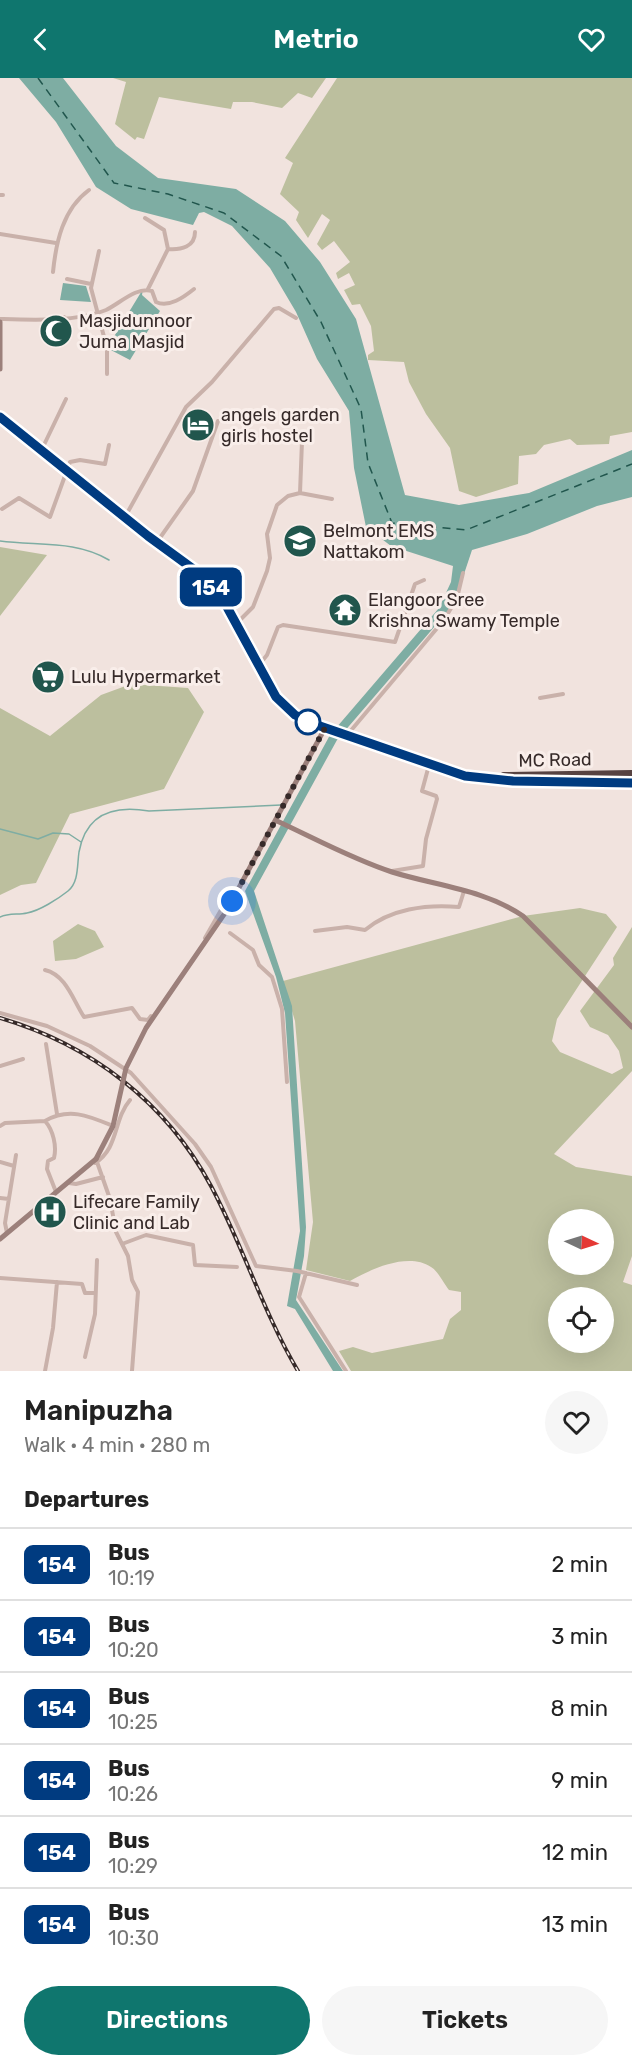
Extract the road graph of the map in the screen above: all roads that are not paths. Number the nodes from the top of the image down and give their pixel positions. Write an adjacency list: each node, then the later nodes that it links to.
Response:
1 (89, 190): 5 (street)
2 (145, 218): 6 (street)
3 (195, 232): 6 (street)
4 (0, 234): 5 (street)
5 (56, 243): 8 (street)
6 (168, 249): 11 (street)
7 (99, 251): 10 (street)
8 (53, 272)
9 (67, 279): 10 (street)
10 (91, 285): 13 (street)
11 (148, 289): 12 (street); 13 (street)
12 (194, 289)
13 (98, 312): 14 (street); 19 (street)
14 (64, 317): 16 (street); 17 (street)
15 (296, 318): 30 (street)
16 (0, 321): 18 (main road)
17 (63, 344)
18 (0, 369)
19 (107, 374)
20 (66, 399): 25 (street)
21 (0, 417): 25 (highway, MC Road)
22 (218, 421): 31 (street)
23 (302, 441): 27 (street)
24 (109, 445): 26 (street)
25 (42, 449): 26 (highway, MC Road)
26 (67, 471): 29 (street); 30 (highway, MC Road)
27 (300, 493): 28 (street); 34 (street)
28 (332, 499)
29 (2, 509)
30 (125, 517): 31 (highway, MC Road)
31 (156, 543): 34 (highway, MC Road)
32 (463, 573): 39 (street)
33 (424, 580): 35 (street)
34 (236, 624): 35 (highway, MC Road)
35 (258, 665): 38 (highway, MC Road)
36 (563, 694): 37 (street)
37 (540, 698)
38 (325, 728): 39 (highway, MC Road); 44 (main road)
39 (344, 733): 40 (highway, MC Road)
40 (429, 765): 42 (highway, MC Road); 45 (street)
41 (632, 774): 42 (highway, MC Road)
42 (479, 778): 43 (highway, MC Road)
43 (632, 783)
44 (277, 821): 45 (main road); 47 (main road)
45 (391, 871): 46 (main road)
46 (464, 890): 48 (street); 52 (main road)
47 (232, 901): 50 (street); 61 (main road, bridge)
48 (315, 931)
49 (230, 933): 56 (street)
50 (45, 970)
51 (0, 1013): 76 (street)
52 (632, 1027)
53 (46, 1044): 58 (street)
54 (23, 1059): 55 (street)
55 (0, 1066)
56 (287, 1082)
57 (130, 1100): 64 (street)
58 (57, 1114): 59 (street); 61 (street)
59 (45, 1120): 60 (street); 68 (street)
60 (0, 1126)
61 (113, 1126): 64 (main road, bridge)
62 (16, 1155): 65 (street)
63 (0, 1162): 65 (street)
64 (95, 1162): 66 (street); 67 (main road)
65 (14, 1166): 70 (street)
66 (103, 1177): 67 (street); 73 (street)
67 (68, 1182): 68 (main road)
68 (56, 1192): 71 (main road)
69 (0, 1198): 70 (street)
70 (9, 1199): 71 (street)
71 (7, 1233): 72 (main road)
72 (0, 1239)
73 (122, 1244): 75 (street); 83 (street)
74 (97, 1260): 80 (street)
75 (237, 1267)
76 (305, 1273): 79 (street); 84 (street)
77 (0, 1278): 78 (street)
78 (57, 1282): 80 (street); 82 (street)
79 (357, 1285)
80 (95, 1293): 81 (street)
81 (85, 1357)
82 (45, 1371)
83 (132, 1371)
84 (346, 1371)

